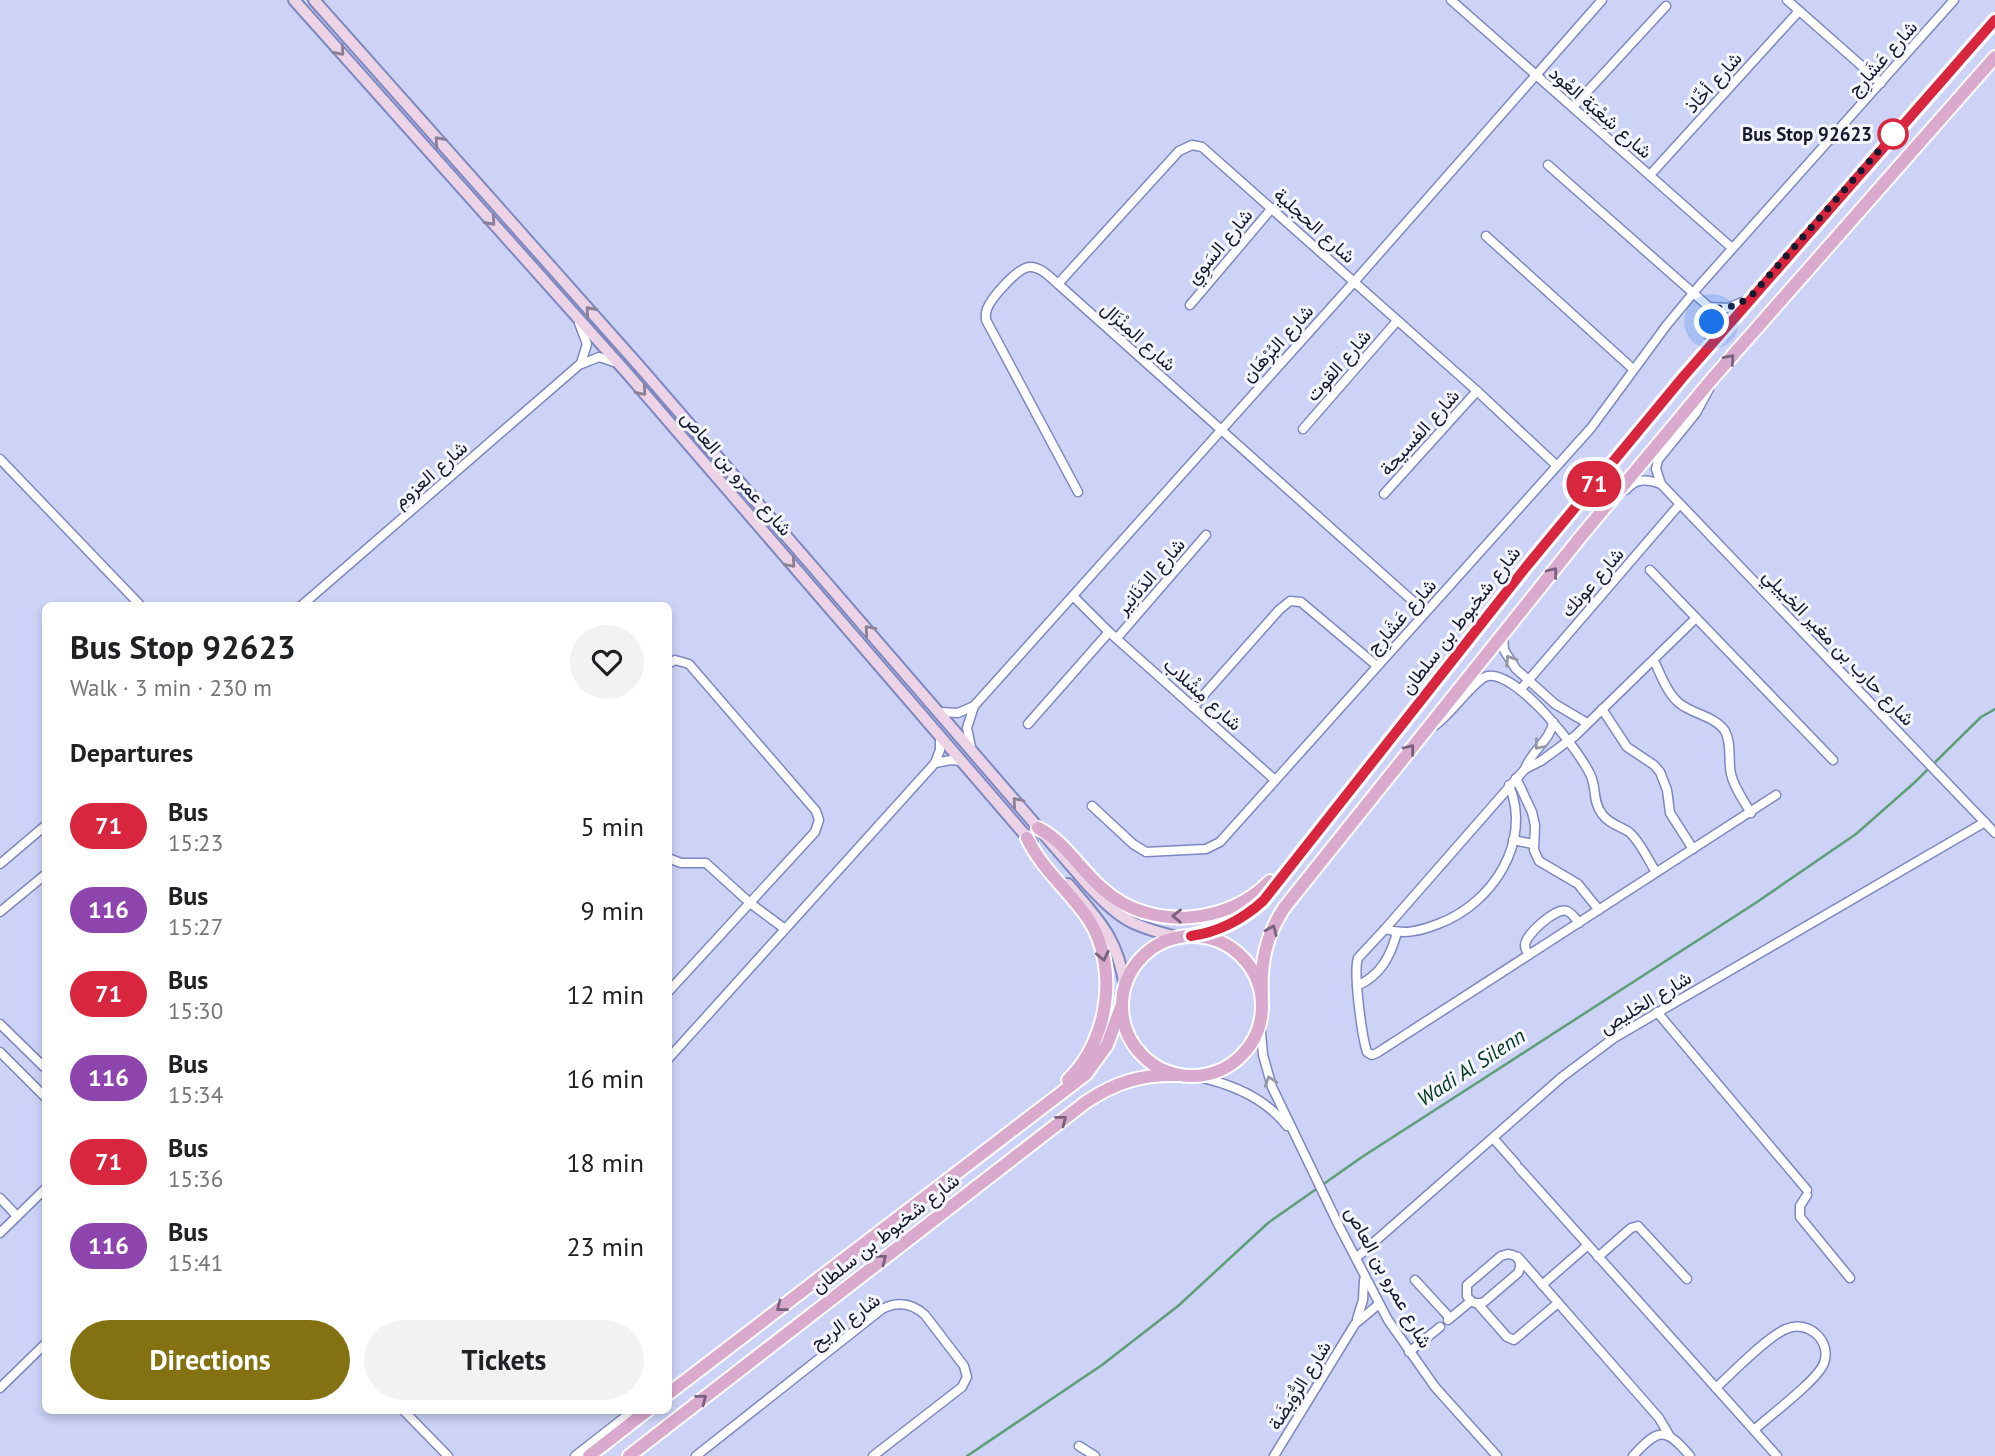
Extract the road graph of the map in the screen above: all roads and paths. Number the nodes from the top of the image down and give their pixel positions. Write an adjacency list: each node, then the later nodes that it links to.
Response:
1 (294, 0): 25 (main road, شارع عمرو بن العاص, one-way to 25)
2 (1602, 0): 11 (street, شارع البُرْهَان)
3 (1787, 0): 8 (street)
4 (1954, 0): 12 (street, شارع عَشَارِج)
5 (1454, 1): 11 (street, شارع شِعْبَة العُود)
6 (317, 2): 61 (main road, شارع عمرو بن العاص, one-way to 6)
7 (1665, 6): 13 (street)
8 (1799, 11): 12 (street); 15 (street, شارع أخّاذ)
9 (1995, 20): 22 (main road, شارع شخبوط بن سلطان)
10 (1995, 57): 31 (main road, one-way to 10)
11 (1536, 77): 13 (street, شارع شِعْبَة العُود); 19 (street, شارع البُرْهَان)
12 (1881, 83): 18 (street, شارع عَشَارِج)
13 (1573, 107): 15 (street, شارع شِعْبَة العُود)
14 (1548, 165): 21 (street)
15 (1650, 175): 18 (street, شارع شِعْبَة العُود)
16 (1272, 208): 19 (street, شارع الحجلية); 20 (street, شارع الحجلية); 23 (street, شارع السَوِي)
17 (1486, 236): 29 (street)
18 (1732, 248): 21 (street, شارع عَشَارِج)
19 (1354, 282): 26 (street, شارع الحجلية); 34 (street, شارع البُرْهَان)
20 (1058, 284): 34 (street, شارع المِنْزَال); 38 (street, شارع المِنْزَال)
21 (1694, 293): 24 (street); 29 (street, شارع عَشَارِج)
22 (1752, 295): 24 (street); 27 (main road, شارع شخبوط بن سلطان)
23 (1190, 305)
24 (1709, 307): 27 (street)
25 (575, 316): 28 (street); 30 (main road, شارع عمرو بن العاص)
26 (1397, 321): 32 (street, شارع الحجلية); 33 (street, شارع القوت)
27 (1709, 346): 73 (main road, شارع شخبوط بن سلطان)
28 (579, 365): 30 (street); 46 (street, شارع العزوم)
29 (1633, 369): 36 (street, شارع عَشَارِج)
30 (627, 373): 66 (main road, شارع عمرو بن العاص, one-way to 66)
31 (1712, 380): 37 (street); 42 (main road)
32 (1477, 391): 36 (street, شارع الحجلية); 39 (street, شارع الفسيحة)
33 (1303, 429)
34 (1220, 430): 44 (street, شارع البُرْهَان); 47 (street, شارع المِنْزَال)
35 (0, 459): 45 (street)
36 (1556, 465): 47 (street, شارع عَشَارِج)
37 (1661, 484): 40 (street, شارع حارب بن مغير الخييلي); 42 (street)
38 (1078, 492)
39 (1384, 494)
40 (1679, 505): 55 (street, شارع عونك); 80 (street, شارع حارب بن مغير الخييلي)
41 (1206, 535): 51 (street, شارع الدَنَانِير)
42 (1582, 535): 50 (main road, one-way to 42)
43 (1650, 570): 48 (street)
44 (1073, 596): 49 (street, شارع مِشْلاب); 57 (street, شارع البُرْهَان)
45 (137, 602)
46 (306, 602)
47 (1425, 612): 54 (street, شارع عَشَارِج)
48 (1696, 618): 52 (street); 69 (street)
49 (1109, 632): 51 (street, شارع مِشْلاب); 64 (street)
50 (1503, 635): 55 (street, one-way to 50); 65 (main road)
51 (1117, 638): 58 (street, شارع مِشْلاب)
52 (1654, 661): 60 (street); 79 (street)
53 (672, 662): 92 (street)
54 (1377, 666): 58 (street); 75 (street, شارع عَشَارِج)
55 (1529, 679): 56 (street, شارع عونك); 59 (street)
56 (1520, 690): 62 (street); 65 (street)
57 (974, 706): 61 (street); 68 (street)
58 (1193, 707): 75 (street, شارع مِشْلاب)
59 (1560, 708): 62 (street); 63 (street)
60 (1602, 709): 63 (street); 87 (street)
61 (940, 712): 68 (main road, شارع عمرو بن العاص)
62 (1552, 720): 67 (street); 72 (street, one-way to 72)
63 (1587, 723): 67 (street)
64 (1028, 724)
65 (1425, 731): 105 (main road, one-way to 65)
66 (940, 736): 70 (main road, شارع عمرو بن العاص); 71 (street)
67 (1568, 741): 72 (street); 90 (street)
68 (972, 750): 82 (main road, شارع عمرو بن العاص, one-way to 68)
69 (1833, 760)
70 (962, 761): 71 (street); 84 (main road, شارع عمرو بن العاص)
71 (934, 763): 96 (street)
72 (1525, 769): 74 (street)
73 (1359, 778): 82 (main road, one-way to 82); 99 (main road, شارع شخبوط بن سلطان)
74 (1516, 778): 76 (street); 86 (street)
75 (1275, 780): 78 (street, شارع عَشَارِج)
76 (1509, 785): 85 (street); 97 (street)
77 (1776, 795): 79 (street)
78 (1092, 806)
79 (1751, 813): 87 (street)
80 (1985, 822): 83 (street, شارع حارب بن مغير الخييلي); 107 (street, شارع الخليص)
81 (42, 828): 89 (street)
82 (1038, 828): 100 (main road, شارع عمرو بن العاص)
83 (1995, 833)
84 (1027, 838): 104 (main road, شارع عمرو بن العاص); 118 (main road, one-way to 118)
85 (1513, 841): 86 (street); 98 (street)
86 (1533, 844): 93 (street)
87 (1693, 849): 90 (street)
88 (672, 860): 92 (street)
89 (0, 864)
90 (1656, 872): 93 (street)
91 (42, 877): 94 (street)
92 (750, 903): 96 (street); 103 (street)
93 (1599, 910): 95 (street)
94 (0, 912)
95 (1579, 923): 101 (street); 101 (street)
96 (785, 929): 111 (street)
97 (1385, 929): 98 (street); 102 (street)
98 (1397, 933): 102 (street)
99 (1191, 936): 100 (main road); 105 (main road)
100 (1177, 937): 104 (main road)
101 (1529, 955): 102 (street)
102 (1357, 986)
103 (672, 988)
104 (1125, 988): 106 (main road)
105 (1262, 996): 108 (main road)
106 (1121, 1007): 113 (main road); 118 (main road, شارع شخبوط بن سلطان)
107 (1657, 1012): 117 (street, شارع الخليص); 128 (street)
108 (1260, 1021): 114 (main road); 116 (street, شارع عمرو بن العاص, one-way to 108)
109 (0, 1024): 112 (street)
110 (0, 1052): 115 (street)
111 (672, 1055)
112 (42, 1065)
113 (1179, 1075): 114 (main road); 151 (main road, شارع شخبوط بن سلطان, one-way to 113)
114 (1194, 1076): 116 (street, شارع عمرو بن العاص)
115 (42, 1094)
116 (1295, 1136): 125 (street, شارع عمرو بن العاص)
117 (1493, 1138): 123 (street); 125 (street, شارع الخليص)
118 (989, 1147): 141 (main road, شارع شخبوط بن سلطان, one-way to 141)
119 (42, 1192): 121 (street)
120 (0, 1198): 121 (street)
121 (17, 1216): 122 (street)
122 (0, 1233)
123 (1588, 1245): 124 (street); 131 (street)
124 (1598, 1257): 129 (street); 140 (street)
125 (1356, 1258): 127 (street, شارع عمرو بن العاص)
126 (1518, 1258): 131 (street); 132 (street); 132 (street)
127 (1364, 1276): 134 (street, شارع عمرو بن العاص); 136 (street, شارع الرُّوَيضَة)
128 (1850, 1278)
129 (1686, 1279)
130 (1415, 1280): 135 (street)
131 (1542, 1285): 133 (street)
132 (1475, 1302): 133 (street); 135 (street)
133 (1558, 1303): 146 (street)
134 (1379, 1304): 136 (street, شارع الرُّوَيضَة); 138 (street, شارع عمرو بن العاص)
135 (1445, 1322): 138 (street)
136 (1351, 1331): 155 (street, شارع الرُّوَيضَة)
137 (42, 1347): 139 (street)
138 (1409, 1352): 156 (street, شارع عمرو بن العاص)
139 (0, 1388)
140 (1716, 1388): 145 (street); 145 (street)
141 (672, 1391)
142 (407, 1414): 148 (street)
143 (630, 1414): 149 (street)
144 (643, 1414): 150 (main road)
145 (1754, 1430): 159 (street)
146 (1668, 1435): 157 (street); 158 (street)
147 (1079, 1446): 154 (street)
148 (449, 1456)
149 (575, 1456)
150 (589, 1456)
151 (629, 1456)
152 (696, 1456): 153 (street, شارع الريح)
153 (873, 1456)
154 (1095, 1456)
155 (1273, 1456)
156 (1497, 1456)
157 (1633, 1456)
158 (1690, 1456)
159 (1777, 1456)

